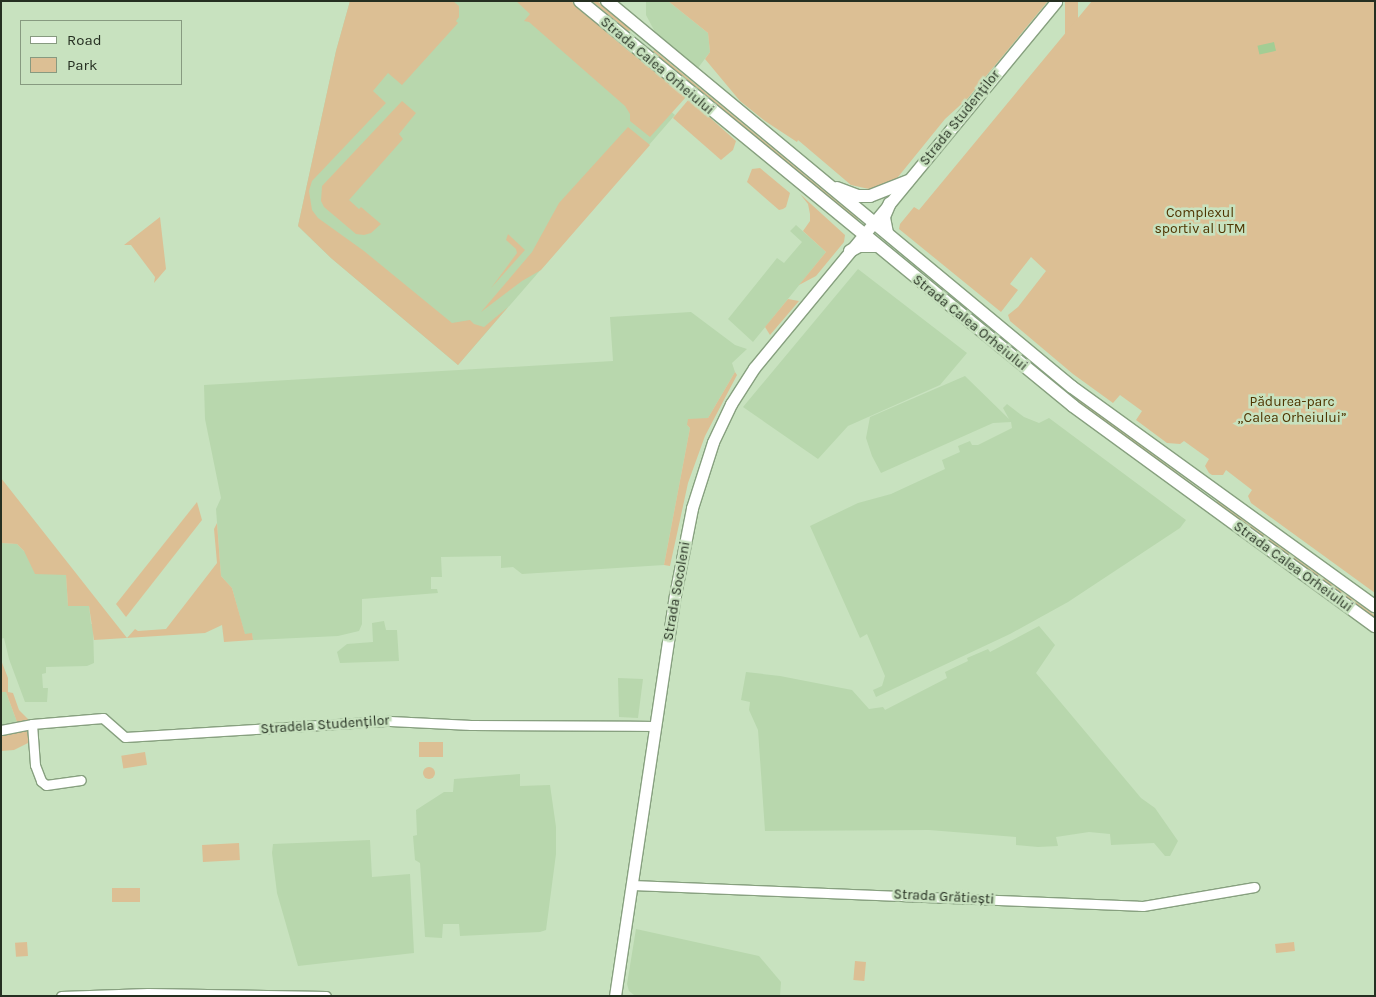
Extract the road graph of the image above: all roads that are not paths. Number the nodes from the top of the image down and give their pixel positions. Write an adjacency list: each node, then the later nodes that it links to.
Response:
1 (580, 1): 5 (highway, Strada Calea Orheiului)
2 (607, 1): 4 (highway, Strada Calea Orheiului)
3 (1056, 1): 6 (main road, Strada Studenților)
4 (645, 32): 5 (highway); 7 (highway, Strada Calea Orheiului)
5 (634, 46): 11 (highway, Strada Calea Orheiului)
6 (908, 181): 7 (highway); 8 (main road, Strada Studenților)
7 (825, 183): 9 (highway, Strada Calea Orheiului)
8 (890, 203): 9 (main road, Strada Studenților); 10 (highway)
9 (873, 222): 10 (highway, Strada Calea Orheiului); 11 (main road, Strada Studenților)
10 (887, 233): 14 (highway, Strada Calea Orheiului)
11 (863, 235): 12 (highway, Strada Calea Orheiului); 13 (main road, Strada Socoleni)
12 (876, 246): 13 (highway); 15 (highway, Strada Calea Orheiului)
13 (850, 250): 19 (main road, Strada Socoleni)
14 (1217, 492): 15 (highway); 16 (highway, Strada Calea Orheiului)
15 (1207, 506): 17 (highway, Strada Calea Orheiului)
16 (1375, 606)
17 (1375, 626)
18 (32, 724): 19 (street, Stradela Studenților); 20 (street, Stradela Studenților); 21 (street)
19 (656, 726): 22 (main road, Strada Socoleni)
20 (1, 730)
21 (81, 780)
22 (632, 885): 23 (street, Strada Grătiești); 27 (main road, Strada Socoleni)
23 (1254, 887)
24 (121, 995): 25 (street); 26 (street)
25 (61, 996)
26 (326, 996)
27 (615, 996)

